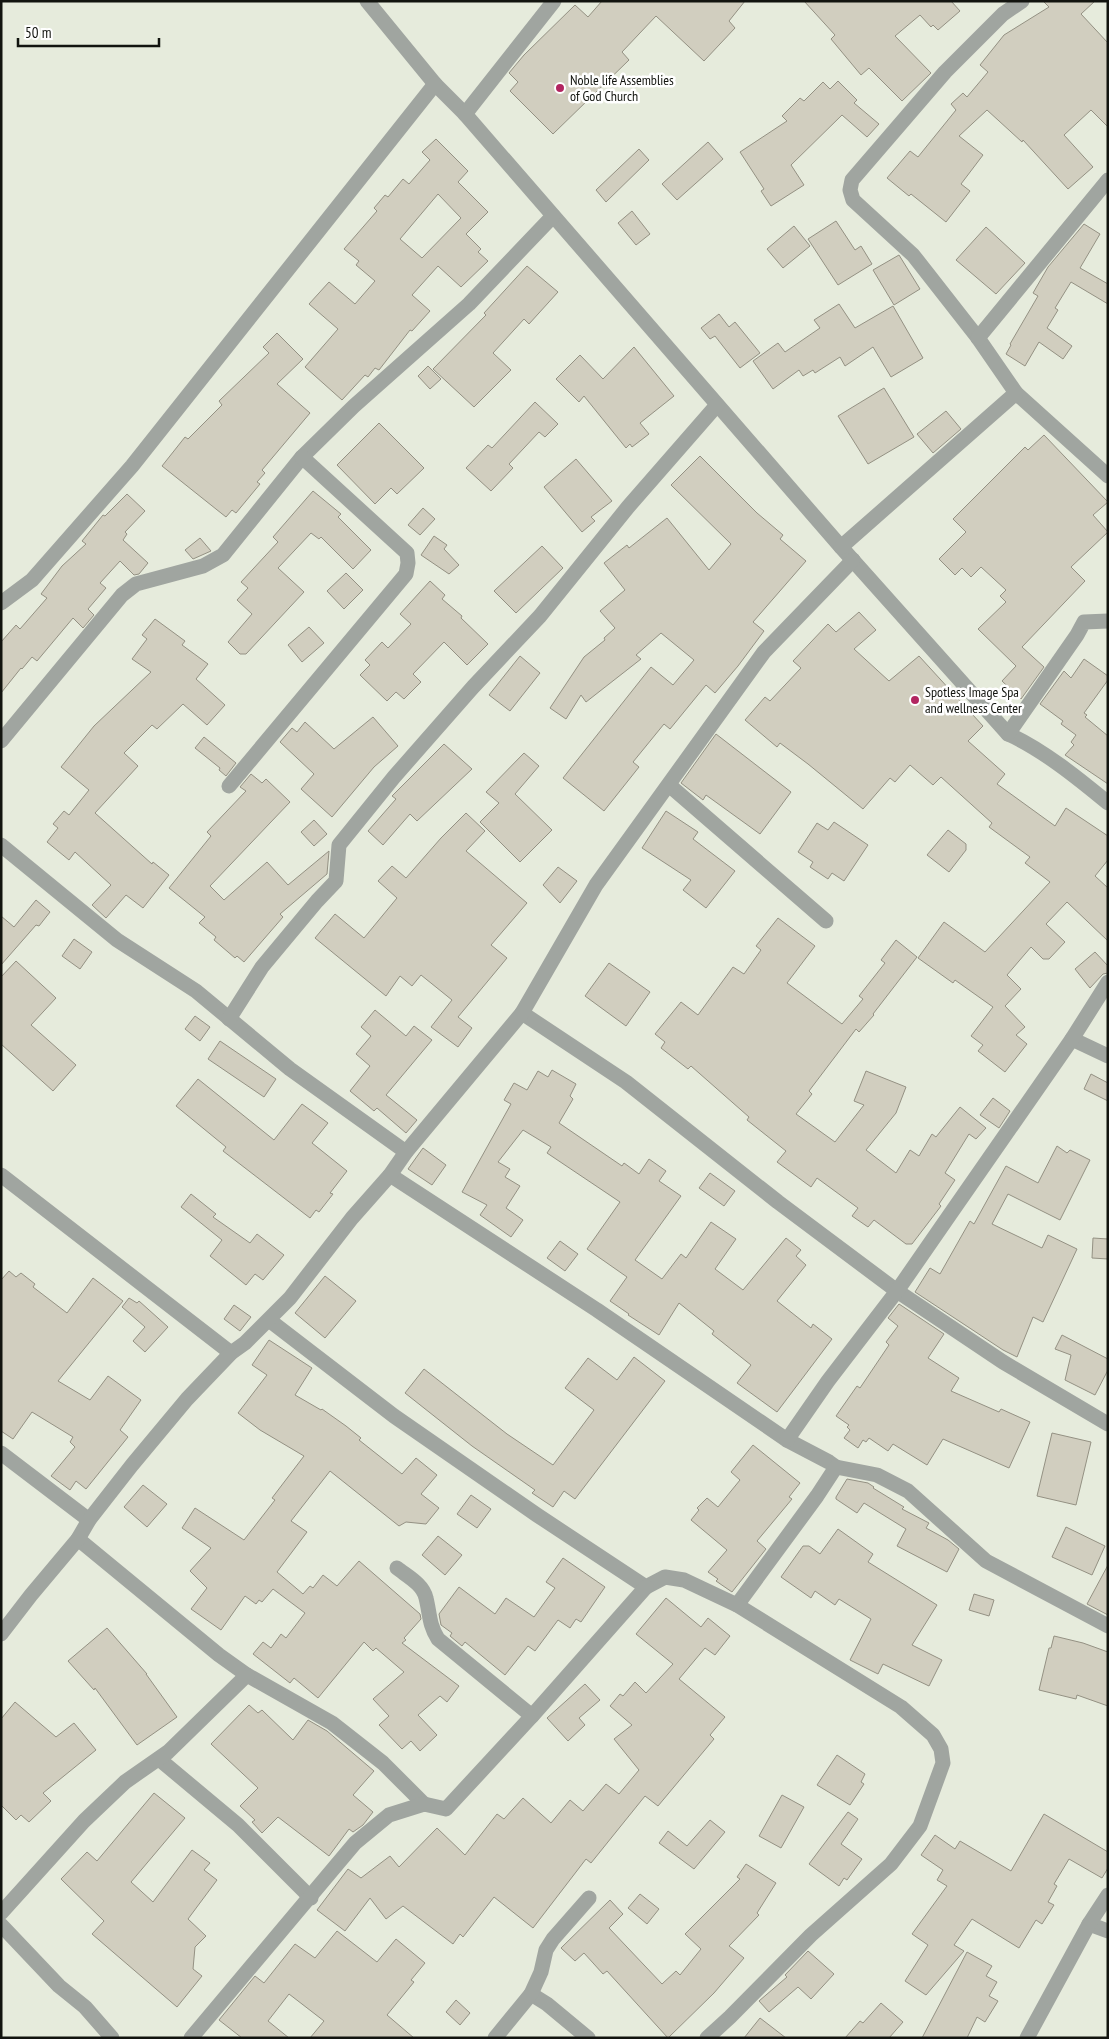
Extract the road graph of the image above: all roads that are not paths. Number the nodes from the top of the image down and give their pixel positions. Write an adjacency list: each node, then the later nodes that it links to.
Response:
1 (367, 1): 4 (street)
2 (554, 1): 5 (street)
3 (1022, 1): 8 (street)
4 (435, 84): 5 (street); 15 (street)
5 (465, 114): 7 (street)
6 (1108, 180): 8 (street)
7 (553, 216): 10 (street); 11 (street)
8 (978, 338): 9 (street)
9 (1016, 392): 12 (street); 13 (street)
10 (717, 405): 13 (street); 26 (street)
11 (302, 457): 18 (street); 20 (street)
12 (1108, 476)
13 (841, 547): 14 (street)
14 (853, 560): 17 (street); 19 (street)
15 (1, 604)
16 (1108, 621): 17 (street)
17 (1008, 734): 21 (street)
18 (1, 741)
19 (669, 784): 23 (street); 25 (street)
20 (229, 786)
21 (1108, 803)
22 (1, 846): 26 (street)
23 (826, 921)
24 (1108, 982): 27 (street)
25 (522, 1013): 29 (street); 32 (street)
26 (229, 1019): 29 (street)
27 (1072, 1039): 28 (street); 32 (street)
28 (1108, 1056)
29 (406, 1152): 31 (street)
30 (1, 1175): 34 (street)
31 (390, 1175): 33 (street); 36 (street)
32 (896, 1290): 35 (street); 36 (street)
33 (269, 1320): 34 (street); 42 (street)
34 (231, 1353): 39 (street)
35 (1108, 1424)
36 (787, 1440): 38 (street)
37 (1, 1453): 39 (street)
38 (836, 1467): 43 (street); 44 (street)
39 (89, 1520): 40 (street)
40 (78, 1539): 45 (street); 46 (street)
41 (396, 1568): 47 (street)
42 (646, 1586): 43 (street); 47 (street)
43 (737, 1605): 62 (street)
44 (1108, 1626)
45 (1, 1634)
46 (246, 1674): 48 (street); 49 (street)
47 (532, 1716): 49 (street)
48 (159, 1759): 51 (street); 53 (street)
49 (424, 1804): 51 (street)
50 (1108, 1895): 55 (street)
51 (311, 1898): 59 (street)
52 (589, 1898): 57 (street)
53 (1, 1913)
54 (1, 1924): 58 (street)
55 (1089, 1924): 56 (street); 63 (street)
56 (1108, 1931)
57 (531, 1994): 60 (street); 61 (street)
58 (112, 2038)
59 (192, 2038)
60 (495, 2038)
61 (588, 2038)
62 (706, 2038)
63 (1027, 2038)

